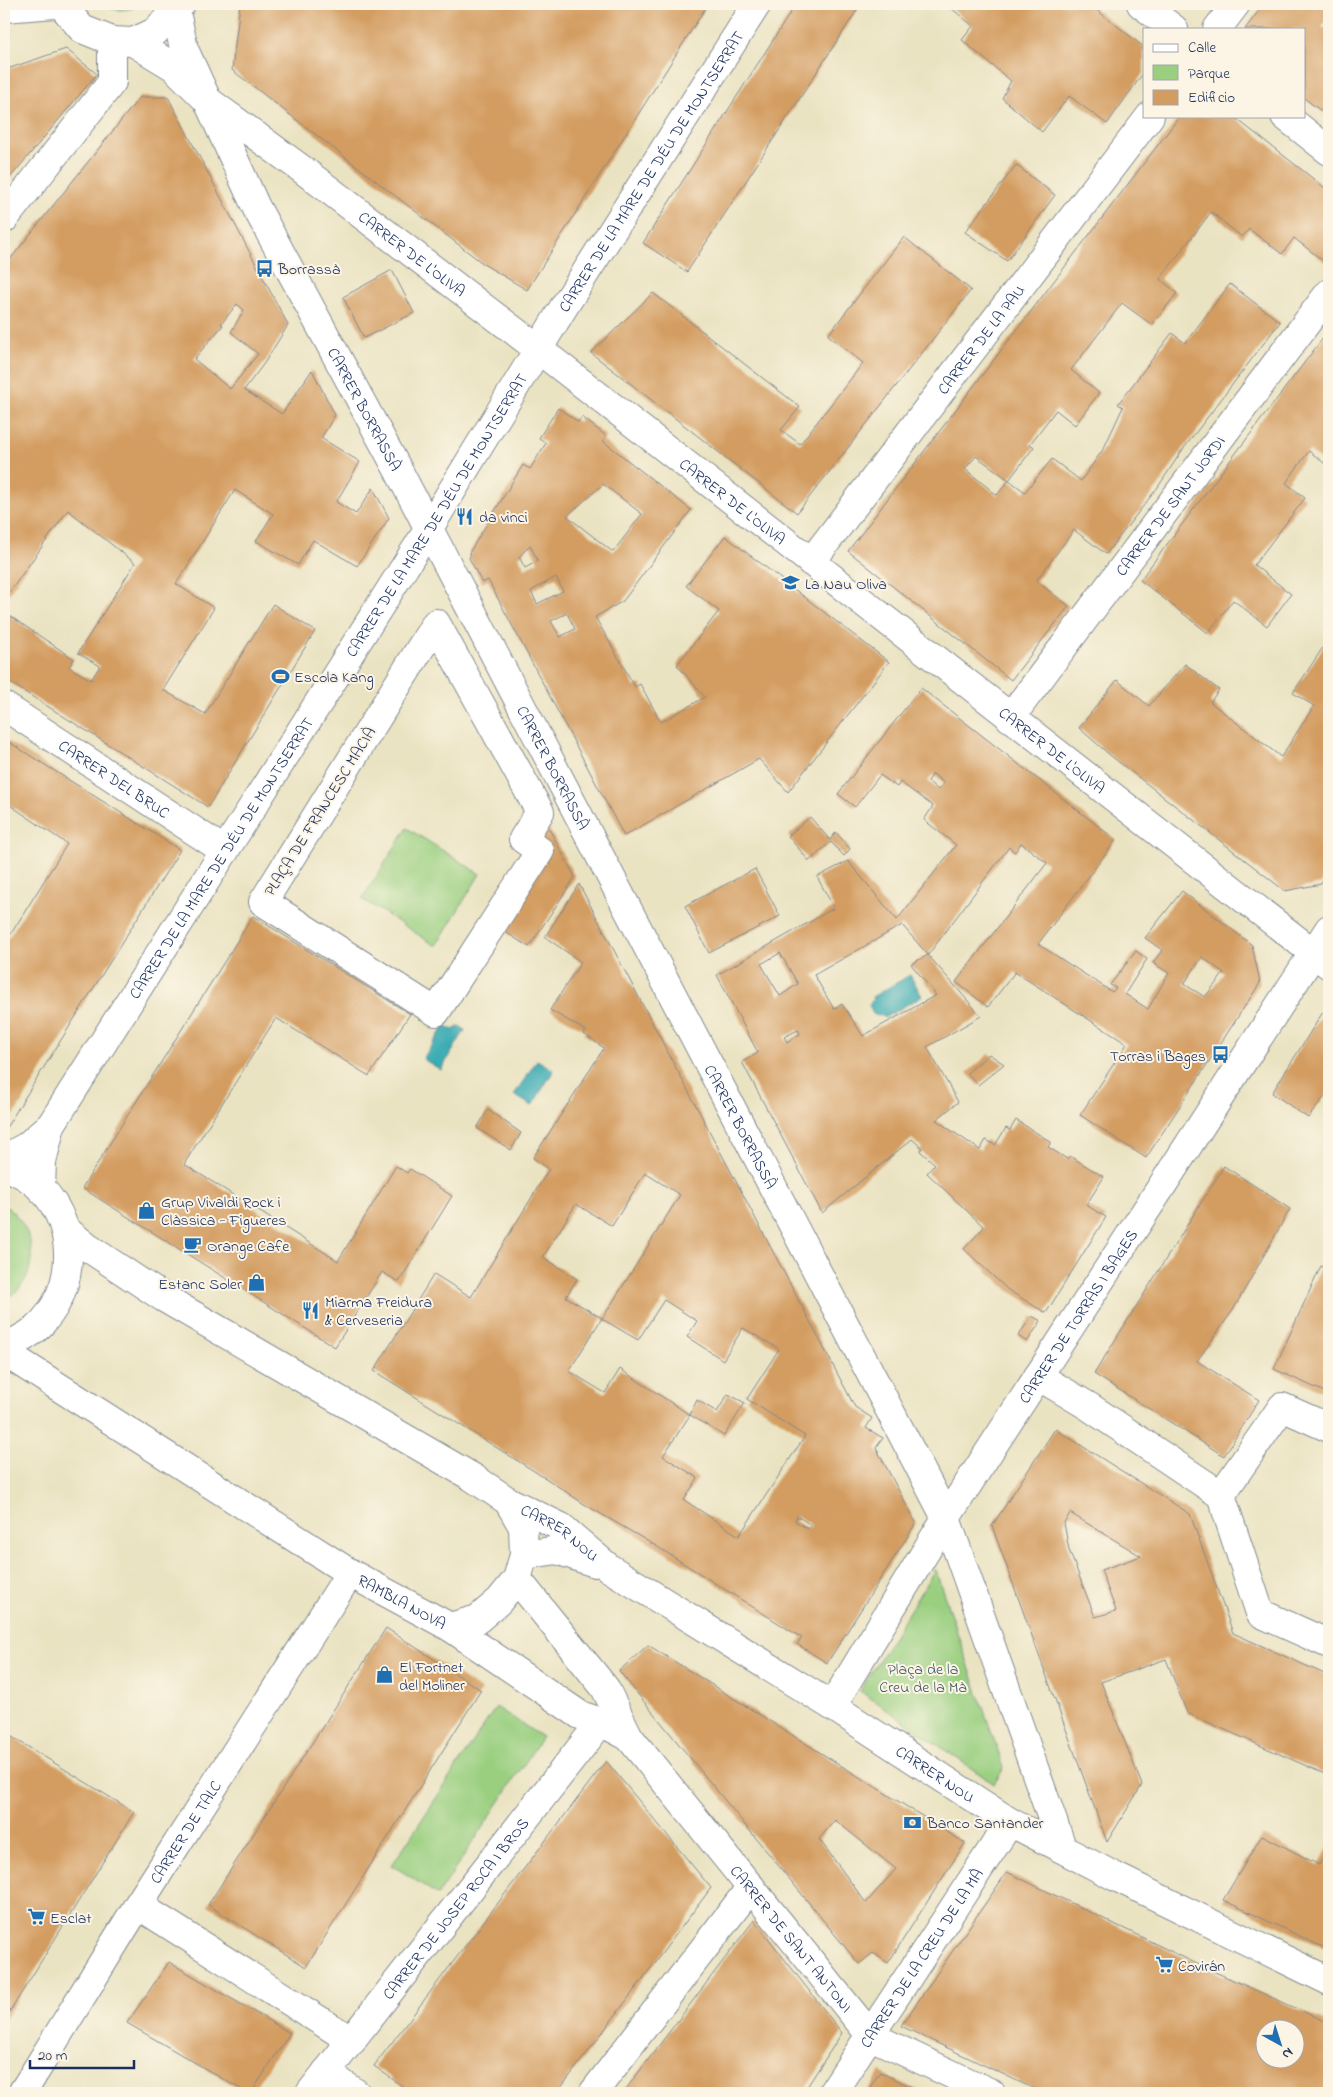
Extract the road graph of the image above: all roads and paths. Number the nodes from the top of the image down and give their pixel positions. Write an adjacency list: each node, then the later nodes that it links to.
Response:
1 (54, 4): 7 (street)
2 (61, 4): 10 (street, CARRER BORRASSÀ)
3 (756, 4): 17 (street, CARRER DE LA MARE DE DÉU DE MONTSERRAT)
4 (1141, 4): 8 (street)
5 (1236, 4): 9 (street)
6 (181, 7): 10 (street); 11 (street, CARRER DE L'OLIVA)
7 (4, 8)
8 (1173, 28)
9 (1218, 28)
10 (123, 41): 11 (street, CARRER BORRASSÀ); 15 (street)
11 (207, 100): 17 (street, CARRER DE L'OLIVA); 18 (street, CARRER BORRASSÀ)
12 (1148, 118): 19 (street, CARRER DE LA PAU)
13 (1288, 118): 14 (street)
14 (1329, 151)
15 (4, 219)
16 (1329, 292): 21 (street, CARRER DE SANT JORDI)
17 (538, 349): 18 (street, CARRER DE LA MARE DE DÉU DE MONTSERRAT); 19 (street, CARRER DE L'OLIVA)
18 (428, 530): 23 (street, CARRER DE LA MARE DE DÉU DE MONTSERRAT); 37 (street, CARRER BORRASSÀ)
19 (811, 562): 21 (street, CARRER DE L'OLIVA)
20 (4, 706): 23 (street, CARRER DEL BRUC)
21 (1010, 718): 25 (street, CARRER DE L'OLIVA)
22 (540, 812): 22 (street, PLAÇA DE FRANCESC MACIÀ)
23 (225, 851): 26 (street, CARRER DE LA MARE DE DÉU DE MONTSERRAT)
24 (1329, 929): 25 (street, CARRER DE TORRAS I BAGES)
25 (1322, 959): 33 (street, CARRER DE TORRAS I BAGES)
26 (51, 1125): 27 (street, CARRER DE LA MARE DE DÉU DE MONTSERRAT); 29 (street, CARRER DE LA MARE DE DÉU DE MONTSERRAT)
27 (4, 1159)
28 (4, 1167): 29 (street)
29 (41, 1189): 30 (street)
30 (66, 1230): 31 (street); 36 (street)
31 (4, 1347)
32 (4, 1352): 40 (street, RAMBLA NOVA)
33 (1038, 1376): 35 (street); 37 (street, CARRER DE TORRAS I BAGES)
34 (1329, 1428): 35 (street)
35 (1221, 1495): 42 (street)
36 (508, 1501): 38 (street); 39 (street, CARRER NOU)
37 (946, 1518): 43 (street, CARRER DE TORRAS I BAGES); 47 (street)
38 (521, 1567): 39 (street, CARRER NOU); 41 (street, RAMBLA NOVA); 45 (street, CARRER DE SANT ANTONI)
39 (609, 1568): 43 (street, CARRER NOU)
40 (350, 1573): 41 (street, RAMBLA NOVA); 49 (street, CARRER DE TALC)
41 (450, 1627): 44 (street, CARRER DE SANT ANTONI)
42 (1329, 1644)
43 (832, 1706): 46 (street, CARRER NOU)
44 (601, 1722): 45 (street, CARRER DE SANT ANTONI); 52 (street, CARRER DE JOSEP ROCA I BROS)
45 (629, 1736): 48 (street, CARRER DE SANT ANTONI)
46 (1010, 1822): 47 (street, CARRER NOU); 51 (street, CARRER DE LA CREU DE LA MÀ)
47 (1062, 1848): 50 (street, CARRER NOU)
48 (751, 1887): 51 (street, CARRER DE SANT ANTONI); 56 (street)
49 (138, 1905): 52 (street); 54 (street, CARRER DE TALC)
50 (1329, 1981)
51 (871, 2036): 57 (street, CARRER DE LA CREU DE LA MÀ); 58 (street, CARRER DE SANT ANTONI)
52 (352, 2041): 53 (street, CARRER DE JOSEP ROCA I BROS)
53 (318, 2083): 55 (street)
54 (22, 2093)
55 (356, 2093)
56 (593, 2093)
57 (832, 2093)
58 (991, 2093)

